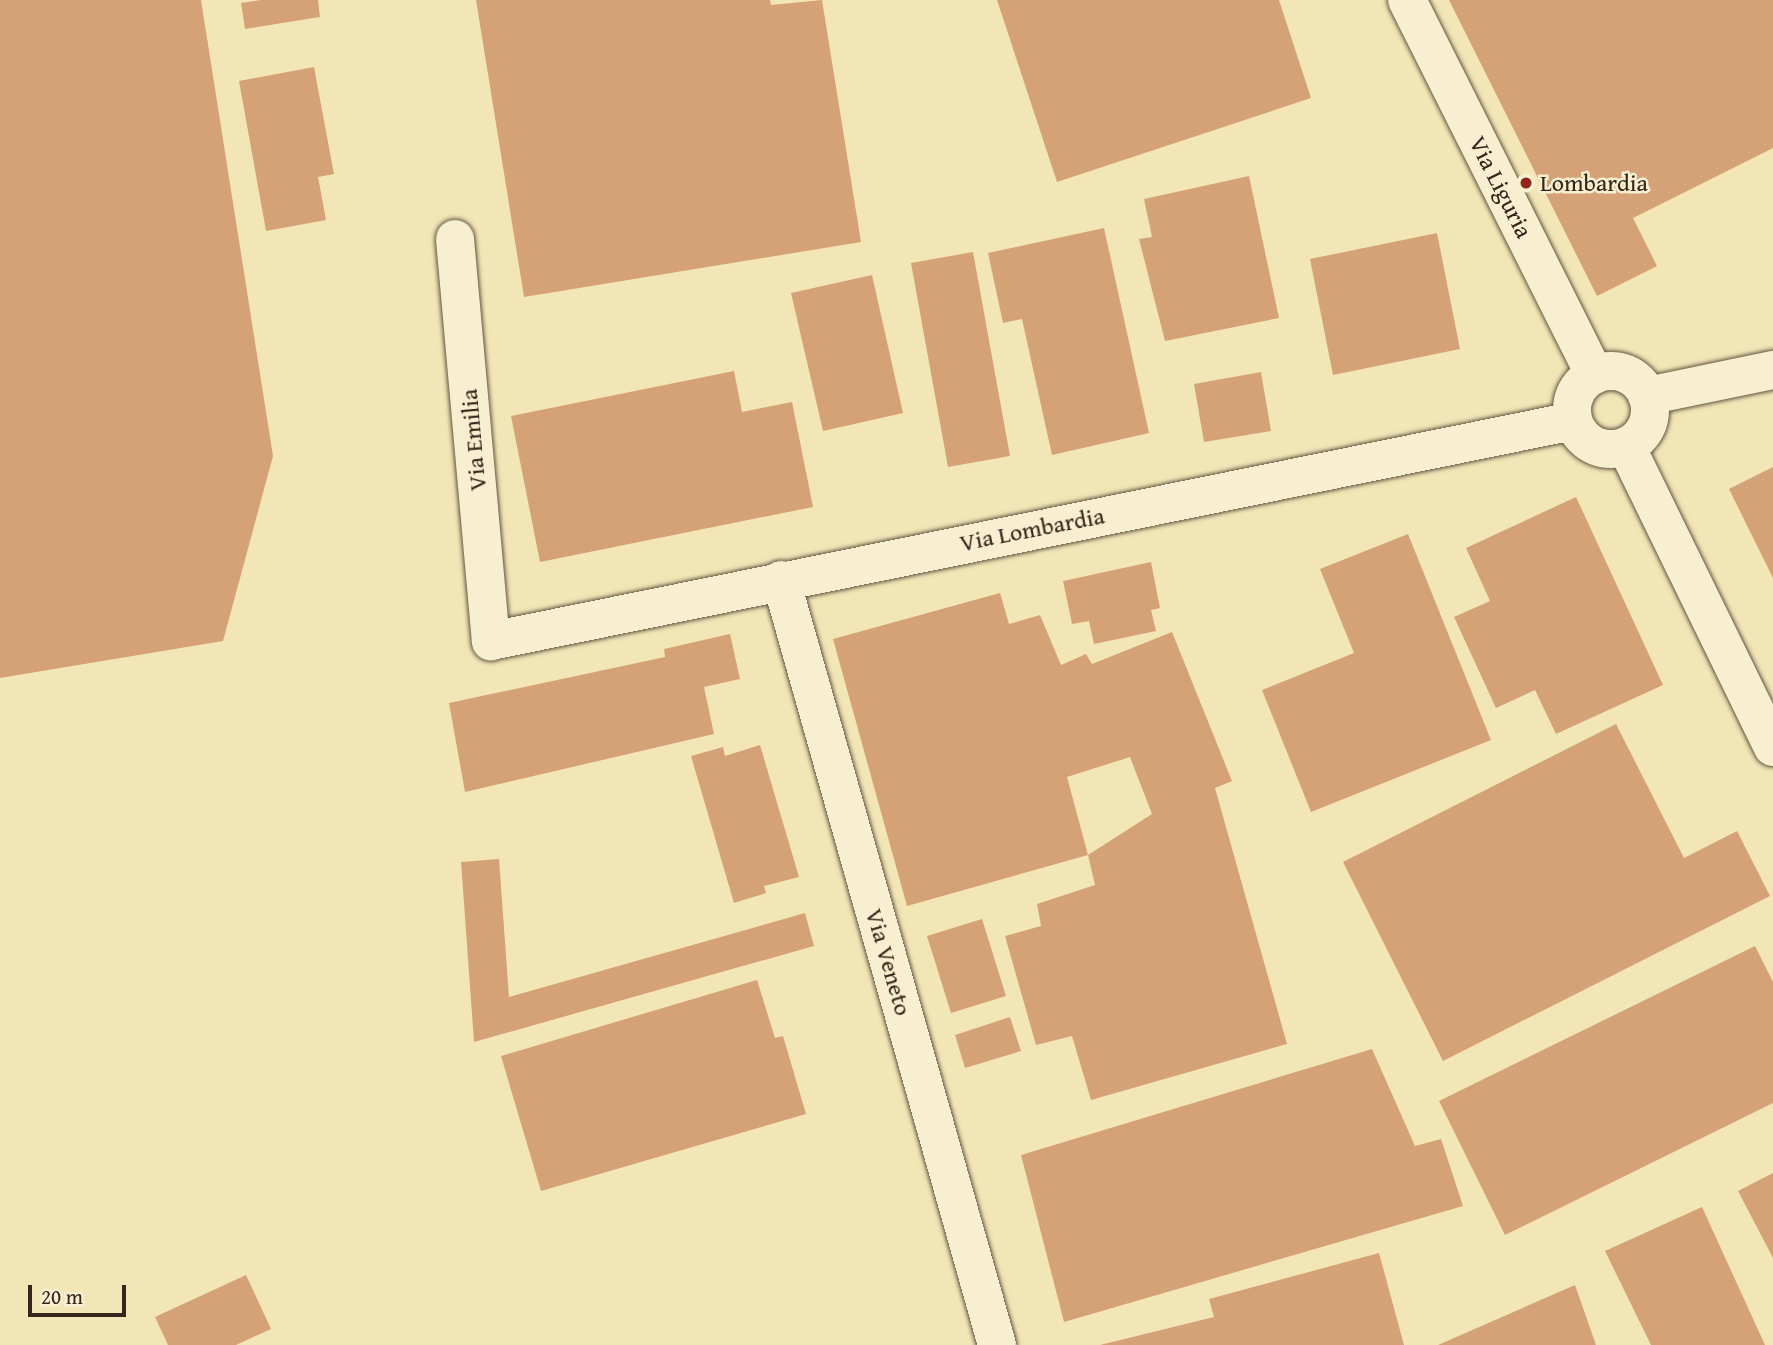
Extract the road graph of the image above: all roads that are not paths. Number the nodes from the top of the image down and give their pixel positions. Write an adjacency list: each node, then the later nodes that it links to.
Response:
1 (1407, 0): 4 (street, Via Liguria)
2 (455, 239): 9 (street, Via Emilia)
3 (1773, 370): 5 (street)
4 (1595, 374): 5 (street); 6 (street)
5 (1647, 396): 7 (street)
6 (1573, 421): 7 (street); 8 (street, Via Lombardia)
7 (1626, 446): 10 (street)
8 (781, 580): 9 (street, Via Lombardia); 11 (street, Via Veneto)
9 (491, 641)
10 (1773, 747)
11 (997, 1345)

